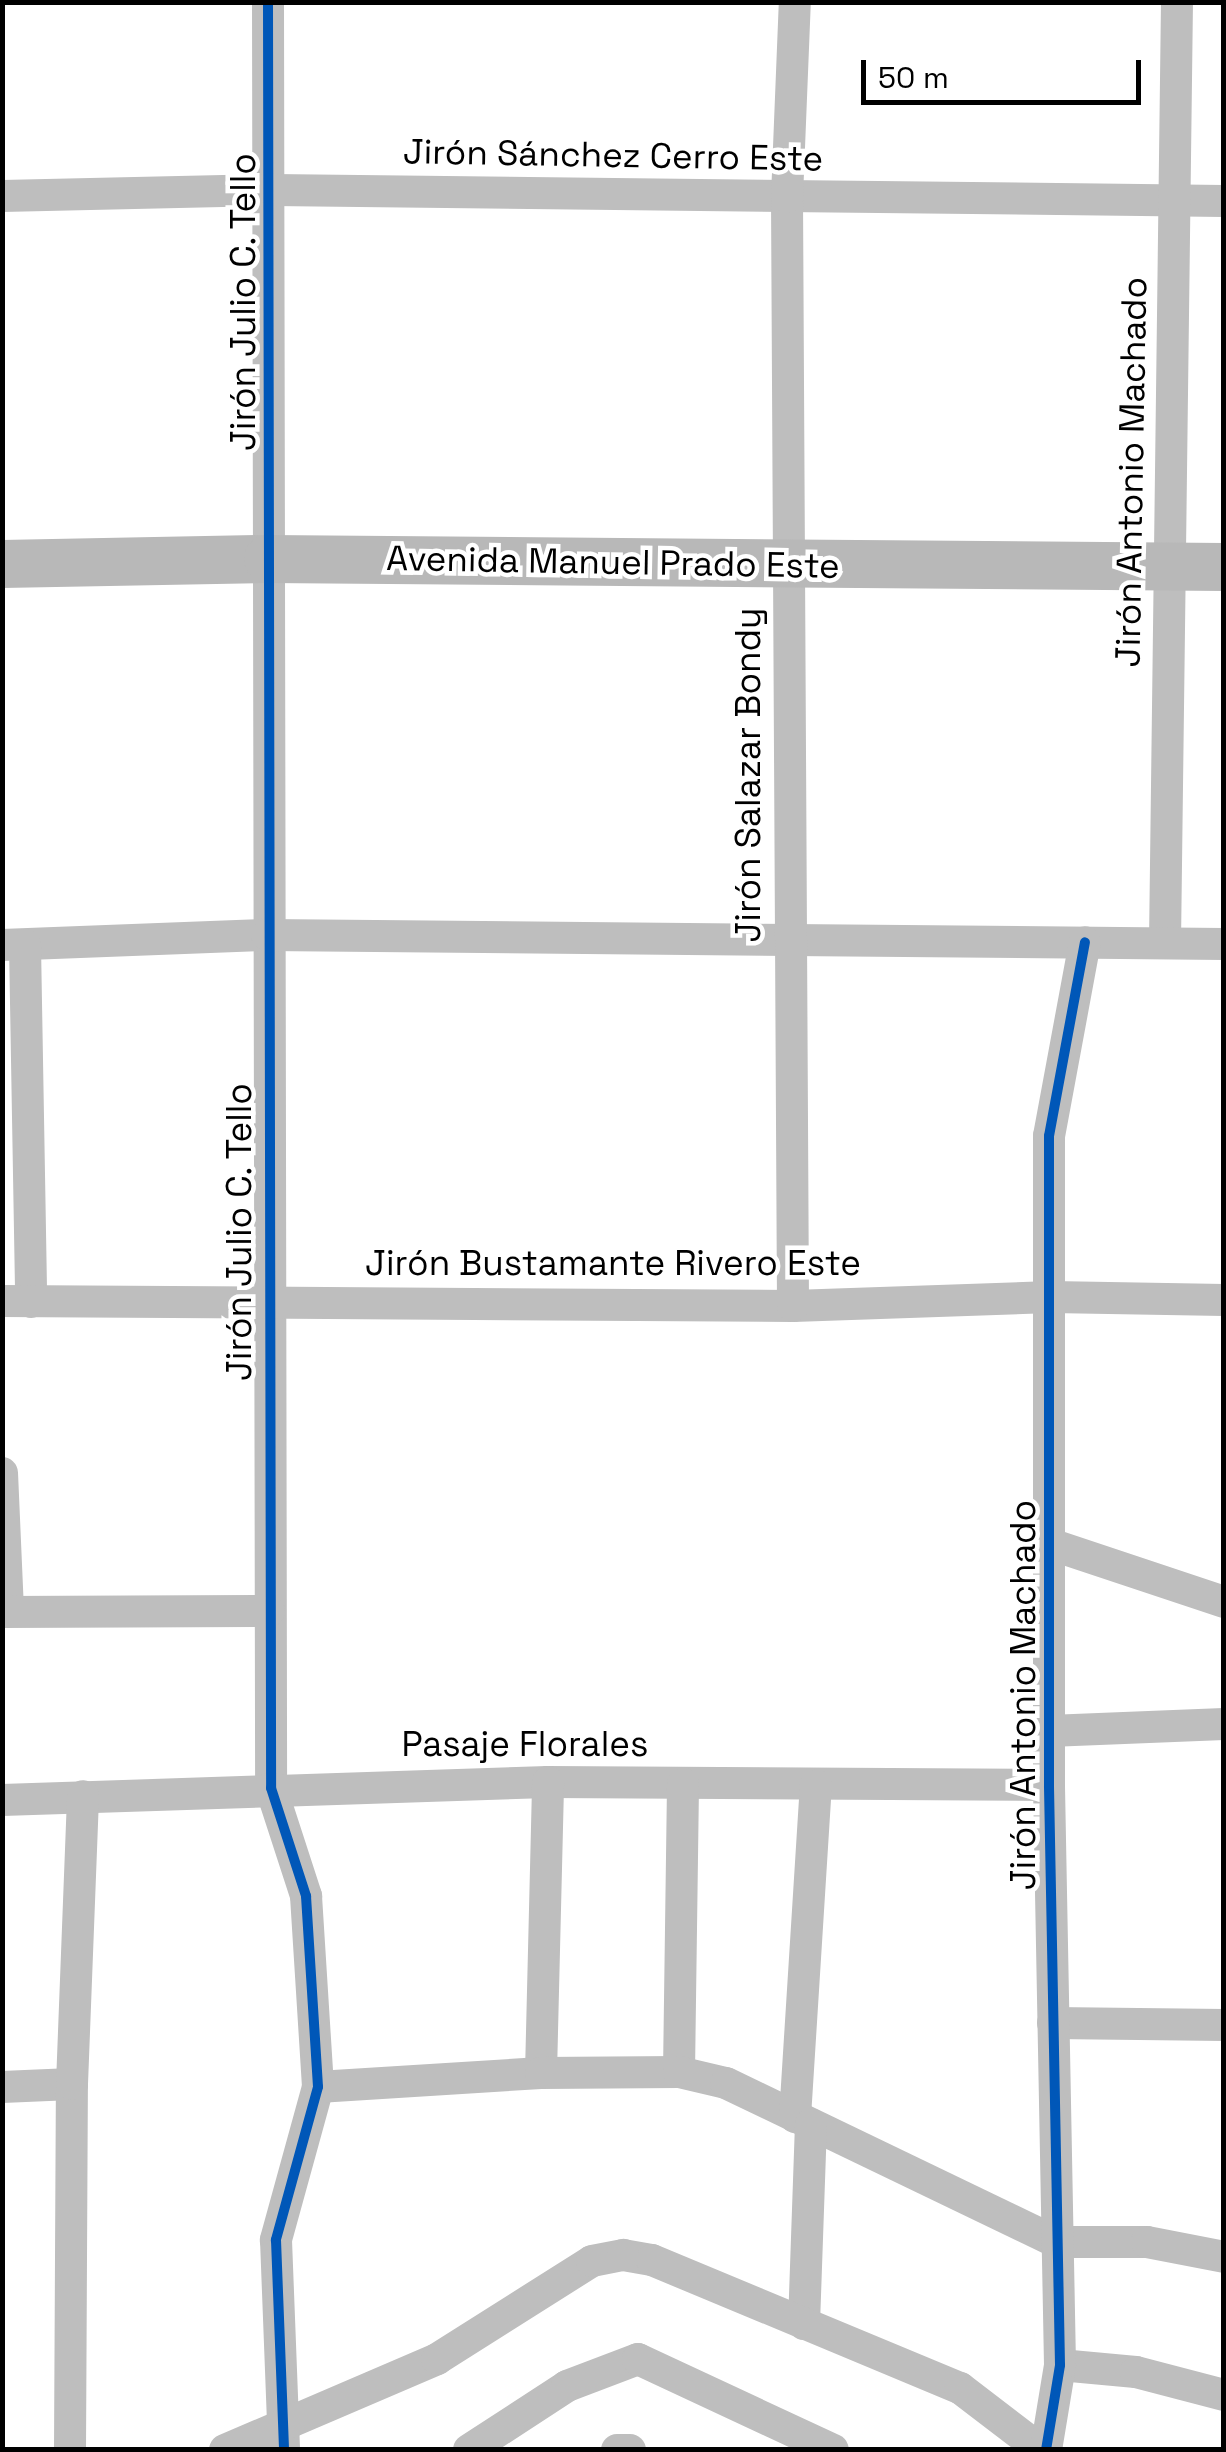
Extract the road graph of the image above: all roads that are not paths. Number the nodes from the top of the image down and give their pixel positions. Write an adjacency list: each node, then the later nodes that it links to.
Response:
1 (268, 2): 4 (street, Jirón Julio C. Tello)
2 (795, 2): 6 (street, Jirón Salazar Bondy)
3 (1177, 2): 8 (street, Jirón Antonio Machado)
4 (273, 190): 5 (street, Jirón Sánchez Cerro Este); 6 (street, Jirón Sánchez Cerro Este); 9 (street, Jirón Julio C. Tello)
5 (2, 196)
6 (786, 197): 8 (street, Jirón Sánchez Cerro Este); 11 (street, Jirón Salazar Bondy)
7 (1224, 201): 8 (street, Jirón Sánchez Cerro Este)
8 (1175, 202): 13 (street, Jirón Antonio Machado)
9 (268, 559): 10 (street, Avenida Manuel Prado Este); 11 (street, Avenida Manuel Prado Este); 14 (street, Jirón Julio C. Tello)
10 (2, 564)
11 (786, 564): 13 (street, Avenida Manuel Prado Este); 15 (street, Jirón Salazar Bondy)
12 (1224, 567): 13 (street, Avenida Manuel Prado Este)
13 (1169, 569): 17 (street, Jirón Antonio Machado)
14 (266, 935): 15 (street); 19 (street); 24 (street, Jirón Julio C. Tello)
15 (789, 938): 16 (street); 25 (street, Jirón Salazar Bondy)
16 (1085, 942): 17 (street); 21 (street, Jirón Antonio Machado)
17 (1165, 943): 18 (street)
18 (1224, 944)
19 (14, 945): 20 (street)
20 (13, 990): 23 (street)
21 (1051, 1297): 22 (street, Jirón Bustamante Rivero Este); 25 (street, Jirón Bustamante Rivero Este); 27 (street, Jirón Antonio Machado)
22 (1224, 1300)
23 (17, 1301): 24 (street, Jirón Bustamante Rivero Este)
24 (266, 1302): 25 (street, Jirón Bustamante Rivero Este); 30 (street, Jirón Julio C. Tello)
25 (792, 1306)
26 (2, 1473): 29 (street)
27 (1050, 1544): 28 (street); 32 (street, Jirón Antonio Machado)
28 (1224, 1602)
29 (5, 1612): 30 (street)
30 (269, 1612): 37 (street, Jirón Julio C. Tello)
31 (1224, 1724): 32 (street)
32 (1049, 1731): 35 (street, Jirón Antonio Machado)
33 (548, 1782): 34 (street, Pasaje Florales); 37 (street, Pasaje Florales); 42 (street)
34 (682, 1784): 36 (street, Pasaje Florales); 43 (street)
35 (1049, 1785): 36 (street, Pasaje Florales); 40 (street, Jirón Antonio Machado)
36 (816, 1786): 47 (street)
37 (271, 1788): 38 (street, Pasaje Florales); 46 (street, Jirón Julio C. Tello)
38 (82, 1796): 39 (street, Pasaje Florales); 44 (street)
39 (2, 1800)
40 (1053, 2024): 41 (street); 48 (street, Jirón Antonio Machado)
41 (1224, 2025)
42 (541, 2072): 43 (street); 46 (street)
43 (679, 2072): 47 (street)
44 (72, 2084): 45 (street); 54 (street)
45 (2, 2087)
46 (318, 2088): 53 (street, Jirón Julio C. Tello)
47 (803, 2121): 48 (street); 50 (street)
48 (1056, 2242): 49 (street); 51 (street, Jirón Antonio Machado)
49 (1224, 2257)
50 (804, 2324): 53 (street); 60 (street)
51 (1060, 2365): 52 (street); 60 (street, Jirón Antonio Machado)
52 (1224, 2395)
53 (283, 2438): 55 (street)
54 (70, 2450)
55 (224, 2450)
56 (469, 2450): 59 (street)
57 (617, 2450): 58 (street)
58 (630, 2450)
59 (833, 2450)
60 (1043, 2450)

